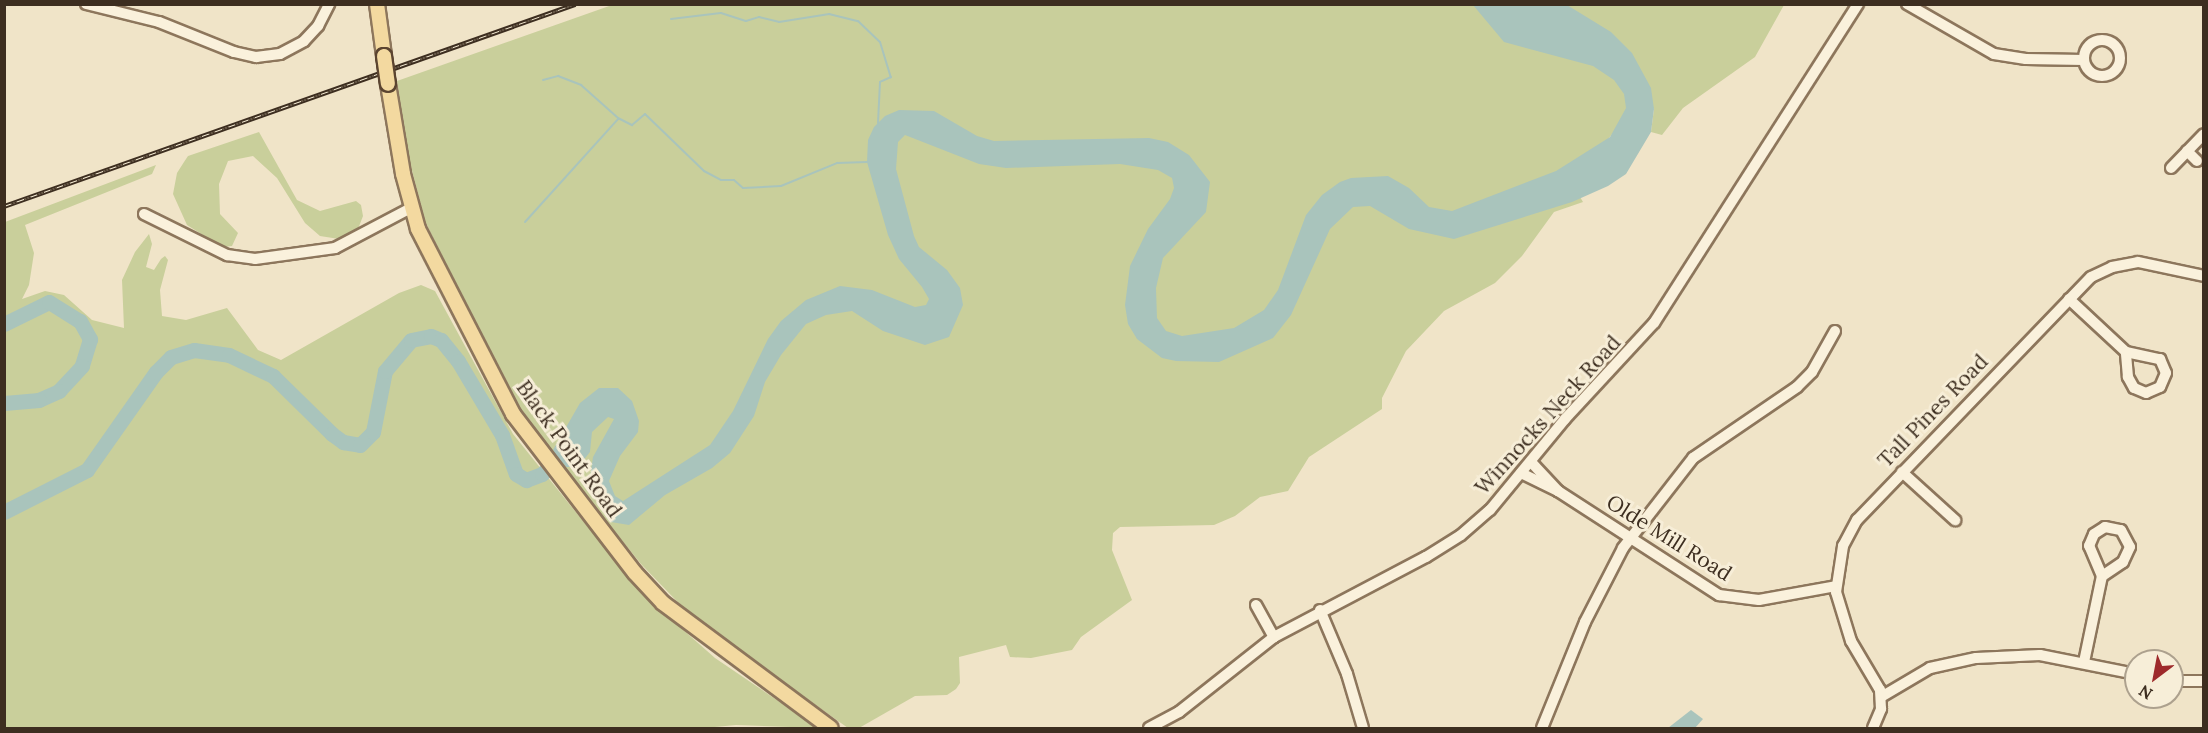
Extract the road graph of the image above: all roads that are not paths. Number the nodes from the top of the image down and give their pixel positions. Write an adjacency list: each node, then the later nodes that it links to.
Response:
1 (86, 4): 2 (street)
2 (329, 4)
3 (376, 4): 11 (main road, Black Point Road, bridge)
4 (1858, 4): 17 (street, Winnocks Neck Road)
5 (1907, 4): 6 (street)
6 (2084, 60)
7 (2204, 134): 8 (street)
8 (2187, 151): 9 (street); 10 (street)
9 (2197, 160)
10 (2171, 168)
11 (411, 208): 12 (street); 33 (main road, Black Point Road)
12 (144, 214)
13 (2204, 276): 14 (street, Tall Pines Road)
14 (2069, 298): 16 (street); 18 (street, Tall Pines Road)
15 (1835, 331): 22 (street)
16 (2126, 352): 16 (street)
17 (1531, 462): 19 (street, Winnocks Neck Road); 20 (street, Olde Mill Road)
18 (1902, 472): 21 (street); 24 (street, Tall Pines Road)
19 (1521, 473): 20 (street, Olde Mill Road); 26 (street, Winnocks Neck Road)
20 (1558, 491): 22 (street, Olde Mill Road)
21 (1955, 520)
22 (1629, 539): 24 (street, Olde Mill Road); 36 (street)
23 (2102, 576): 23 (street); 28 (street)
24 (1836, 586): 32 (street, Tall Pines Road)
25 (1256, 605): 27 (street)
26 (1320, 610): 27 (street, Winnocks Neck Road); 35 (street)
27 (1274, 637): 34 (street, Winnocks Neck Road)
28 (2084, 662): 29 (street); 32 (street)
29 (2124, 671)
30 (2184, 681): 31 (street)
31 (2204, 681)
32 (1881, 697): 37 (street)
33 (831, 729)
34 (1149, 729)
35 (1363, 729)
36 (1542, 729)
37 (1873, 729)

